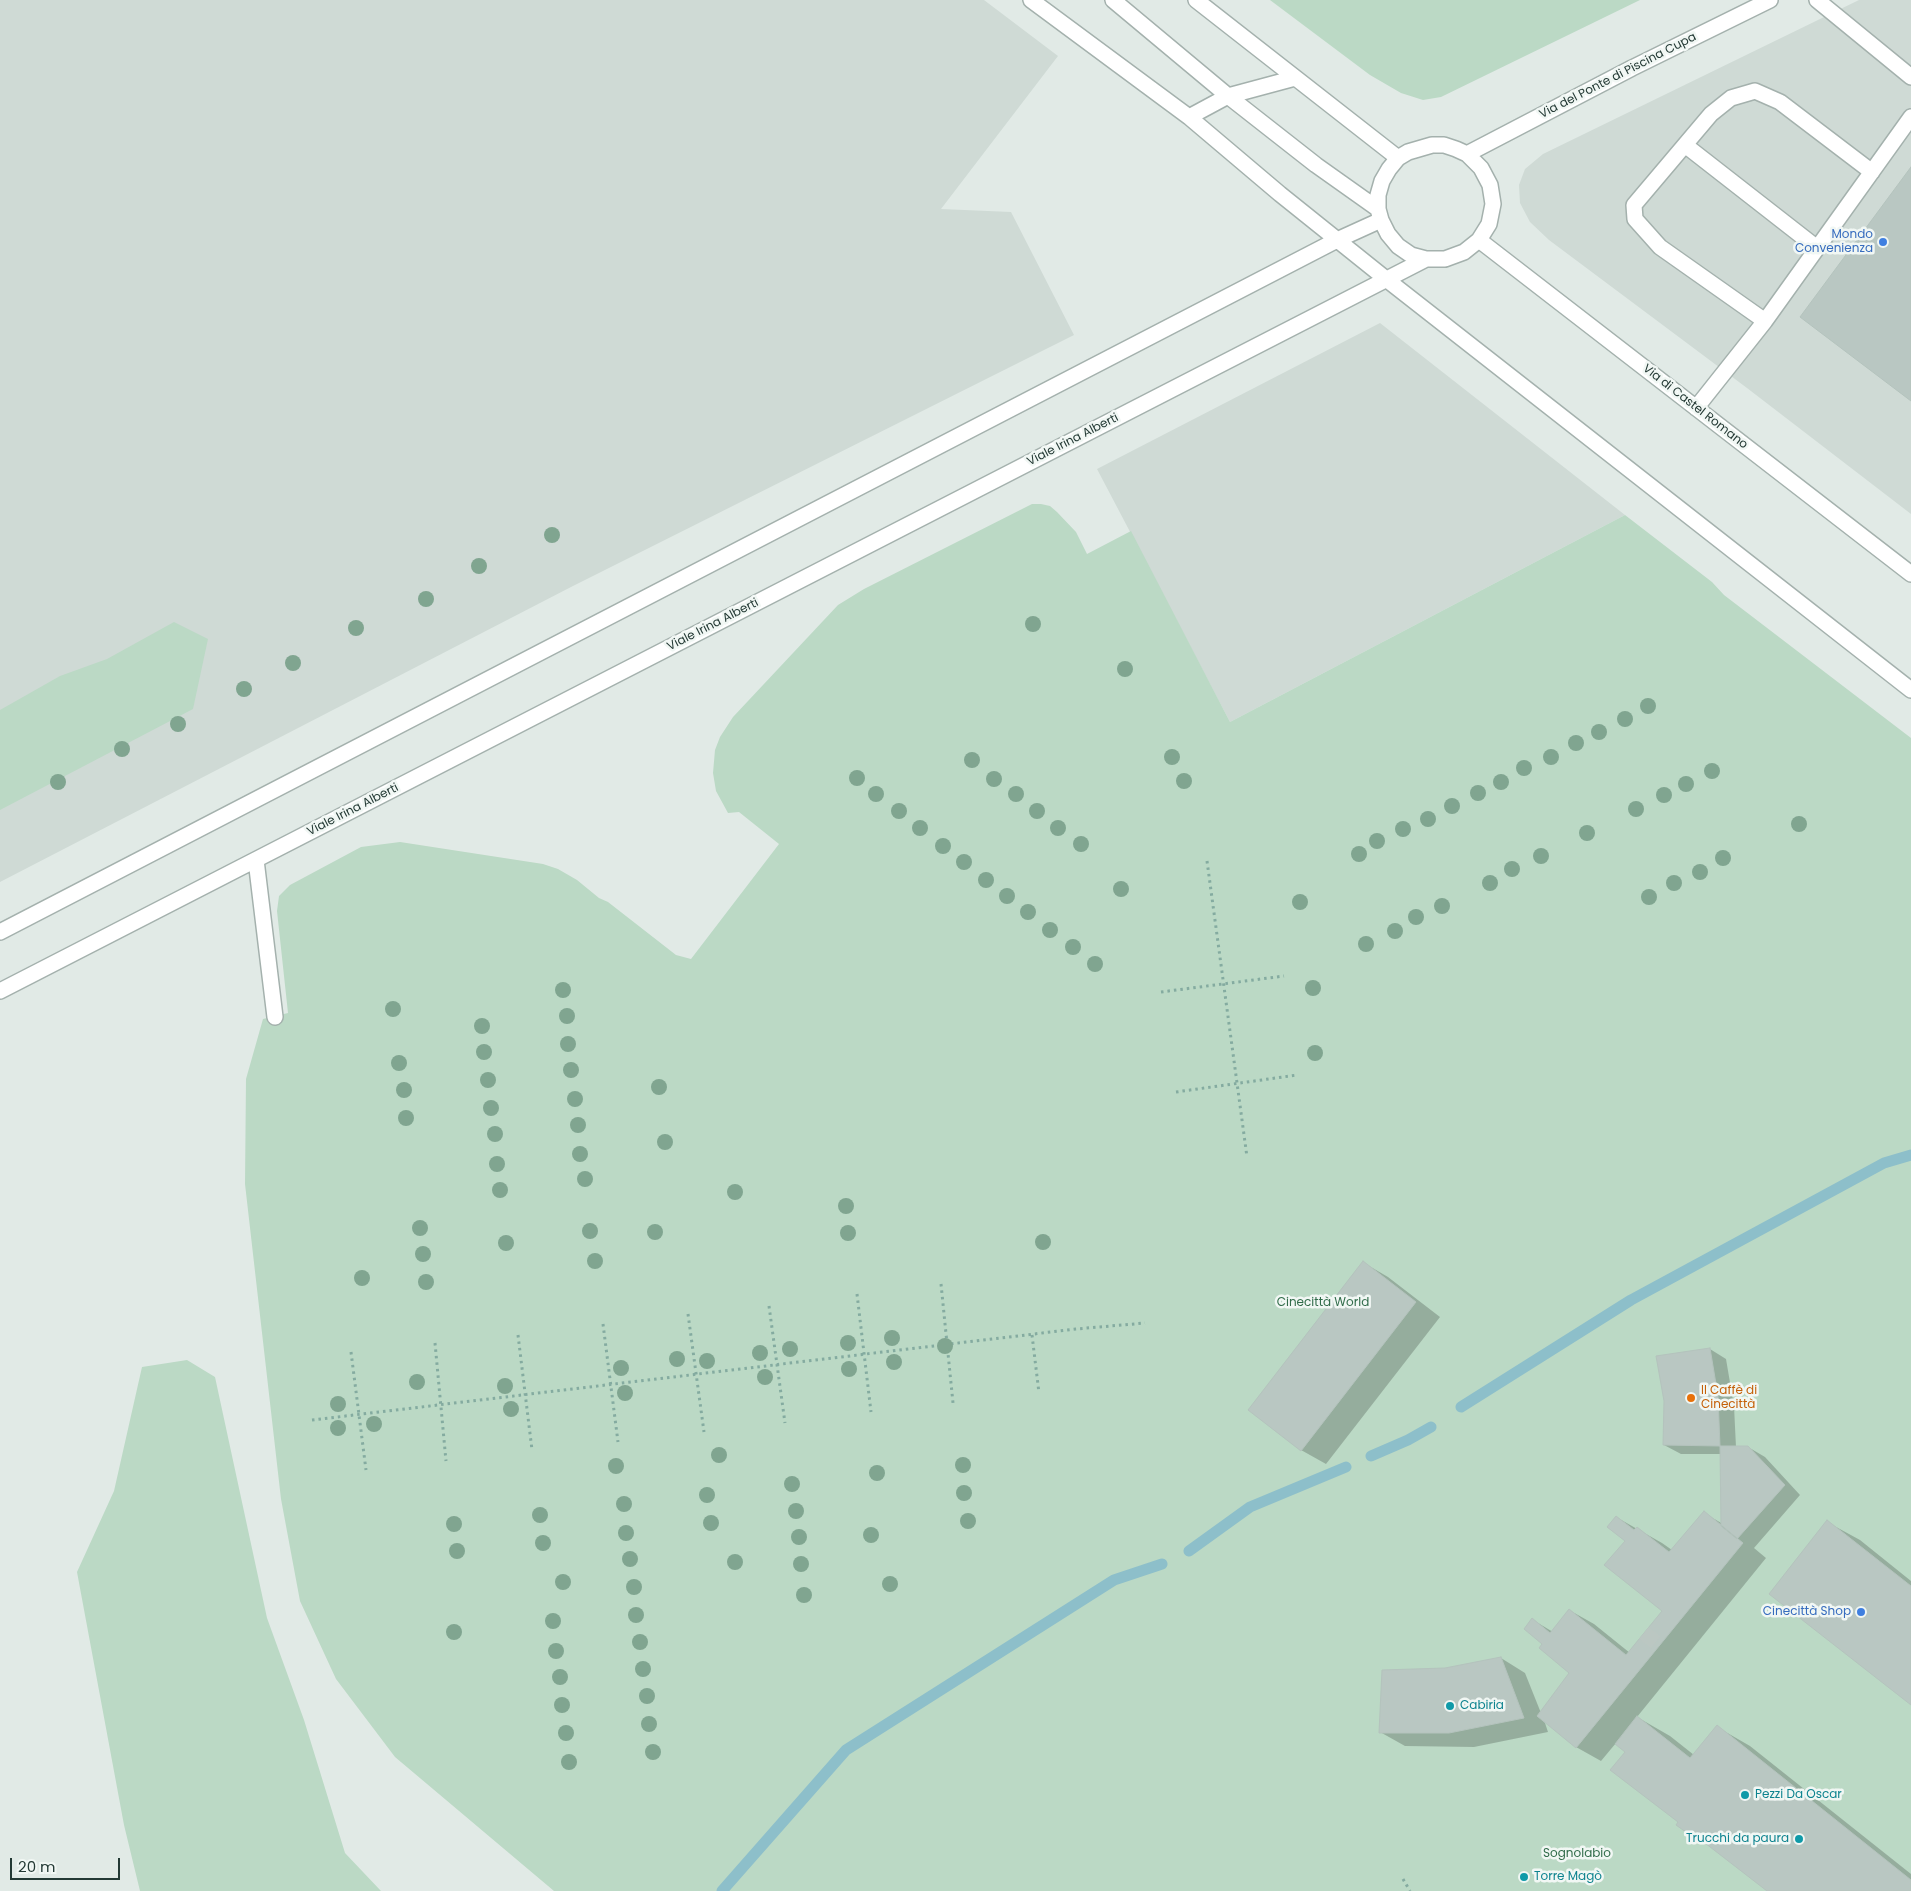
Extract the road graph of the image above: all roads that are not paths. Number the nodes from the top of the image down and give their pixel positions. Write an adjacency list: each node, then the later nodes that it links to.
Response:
1 (1030, 0): 9 (street)
2 (1113, 0): 8 (street)
3 (1196, 0): 7 (street)
4 (1770, 0): 12 (street, Via del Ponte di Piscina Cupa)
5 (1817, 0): 6 (street)
6 (1911, 77)
7 (1295, 78): 8 (street); 13 (street)
8 (1228, 96): 9 (street); 15 (street)
9 (1189, 117): 16 (street)
10 (1911, 118): 14 (street)
11 (1685, 145): 14 (street); 18 (street); 21 (street)
12 (1467, 154): 13 (street); 17 (street)
13 (1398, 158): 15 (street)
14 (1872, 172): 18 (street)
15 (1380, 214): 16 (street); 19 (street)
16 (1337, 240): 20 (street); 26 (street)
17 (1479, 240): 19 (street); 22 (street, Via di Castel Romano)
18 (1817, 248): 21 (street)
19 (1426, 259): 20 (street, Viale Irina Alberti)
20 (1386, 279): 24 (street); 25 (street, Viale Irina Alberti)
21 (1765, 321): 22 (street)
22 (1696, 408): 23 (street, Via di Castel Romano)
23 (1911, 574)
24 (1911, 690)
25 (256, 860): 27 (street, Viale Irina Alberti); 28 (street)
26 (0, 932)
27 (0, 991)
28 (275, 1017)

